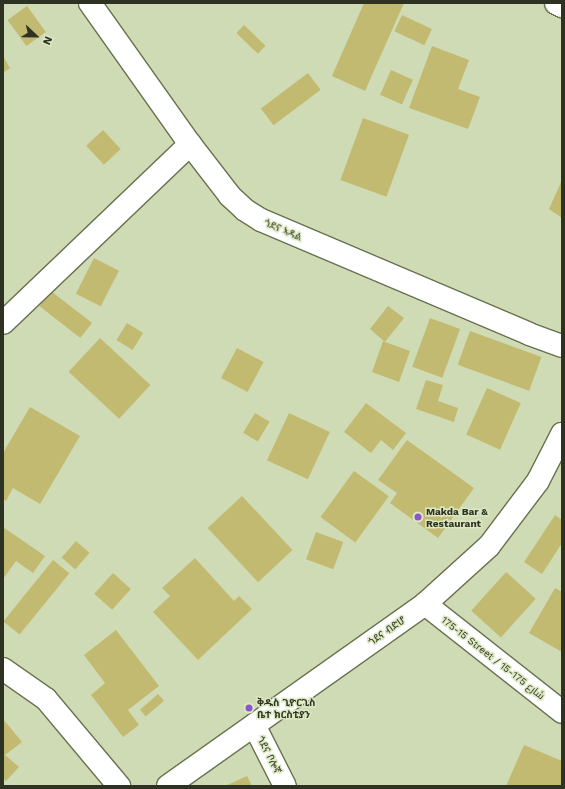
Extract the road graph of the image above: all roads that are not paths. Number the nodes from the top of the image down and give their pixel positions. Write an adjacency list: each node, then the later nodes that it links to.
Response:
1 (90, 3): 4 (street, ጎደና ኣዳል)
2 (556, 3): 3 (street)
3 (562, 6)
4 (190, 144): 5 (street); 6 (street, ጎደና ኣዳል)
5 (3, 323)
6 (562, 346)
7 (562, 434): 8 (street, ጎደና ብድሆ)
8 (425, 604): 10 (street, 175-15 Street / شارع 175-15); 11 (street, ጎደና ብድሆ)
9 (3, 670): 12 (street)
10 (562, 712)
11 (254, 725): 13 (street, ጎደና ብድሆ); 14 (street, ጎደና ቦሎኛ)
12 (119, 786)
13 (168, 786)
14 (285, 786)

